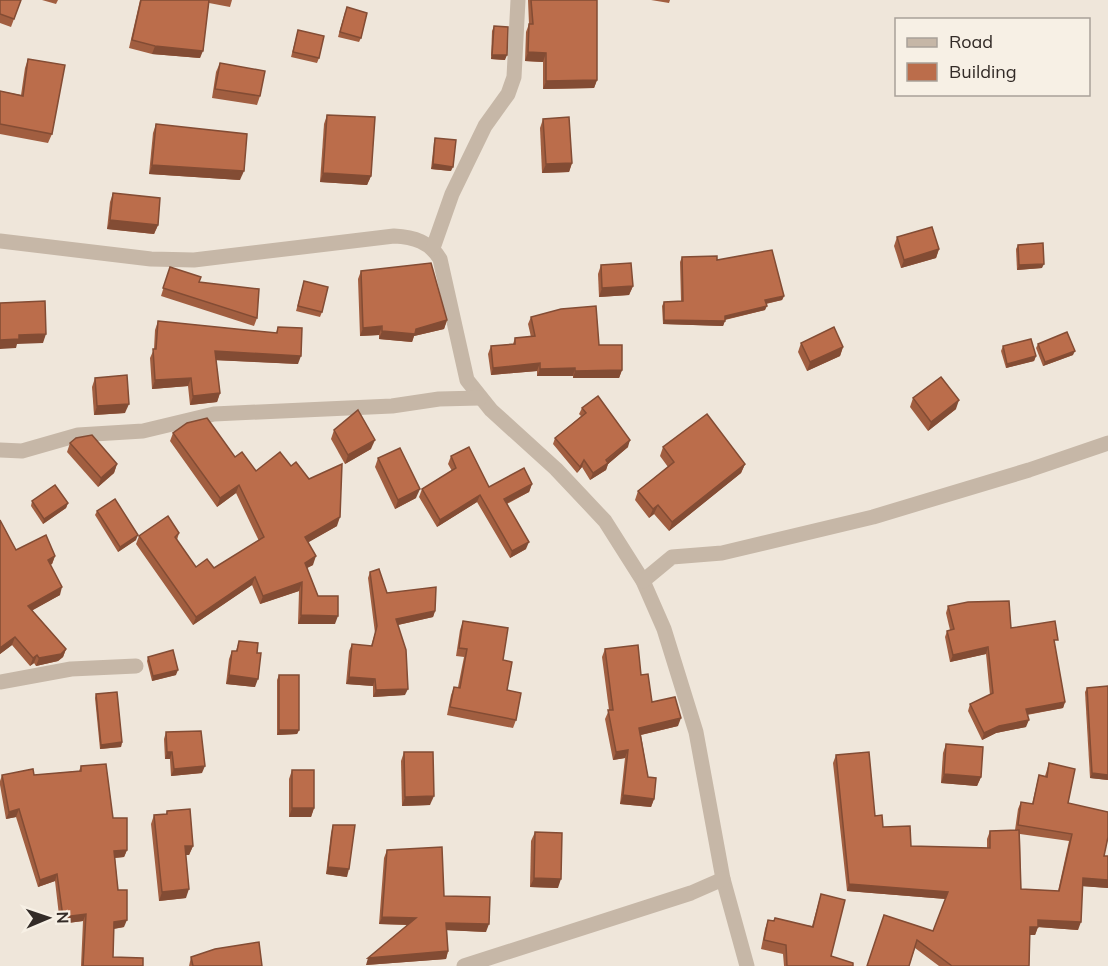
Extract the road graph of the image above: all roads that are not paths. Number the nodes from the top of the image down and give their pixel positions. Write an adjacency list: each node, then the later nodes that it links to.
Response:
1 (518, 0): 3 (street)
2 (0, 241): 3 (street)
3 (433, 248): 4 (street)
4 (480, 398): 6 (street); 7 (street)
5 (1108, 443): 7 (street)
6 (0, 450)
7 (643, 581): 10 (street)
8 (136, 666): 9 (street)
9 (0, 682)
10 (723, 879): 11 (street); 12 (street)
11 (464, 966)
12 (747, 966)

